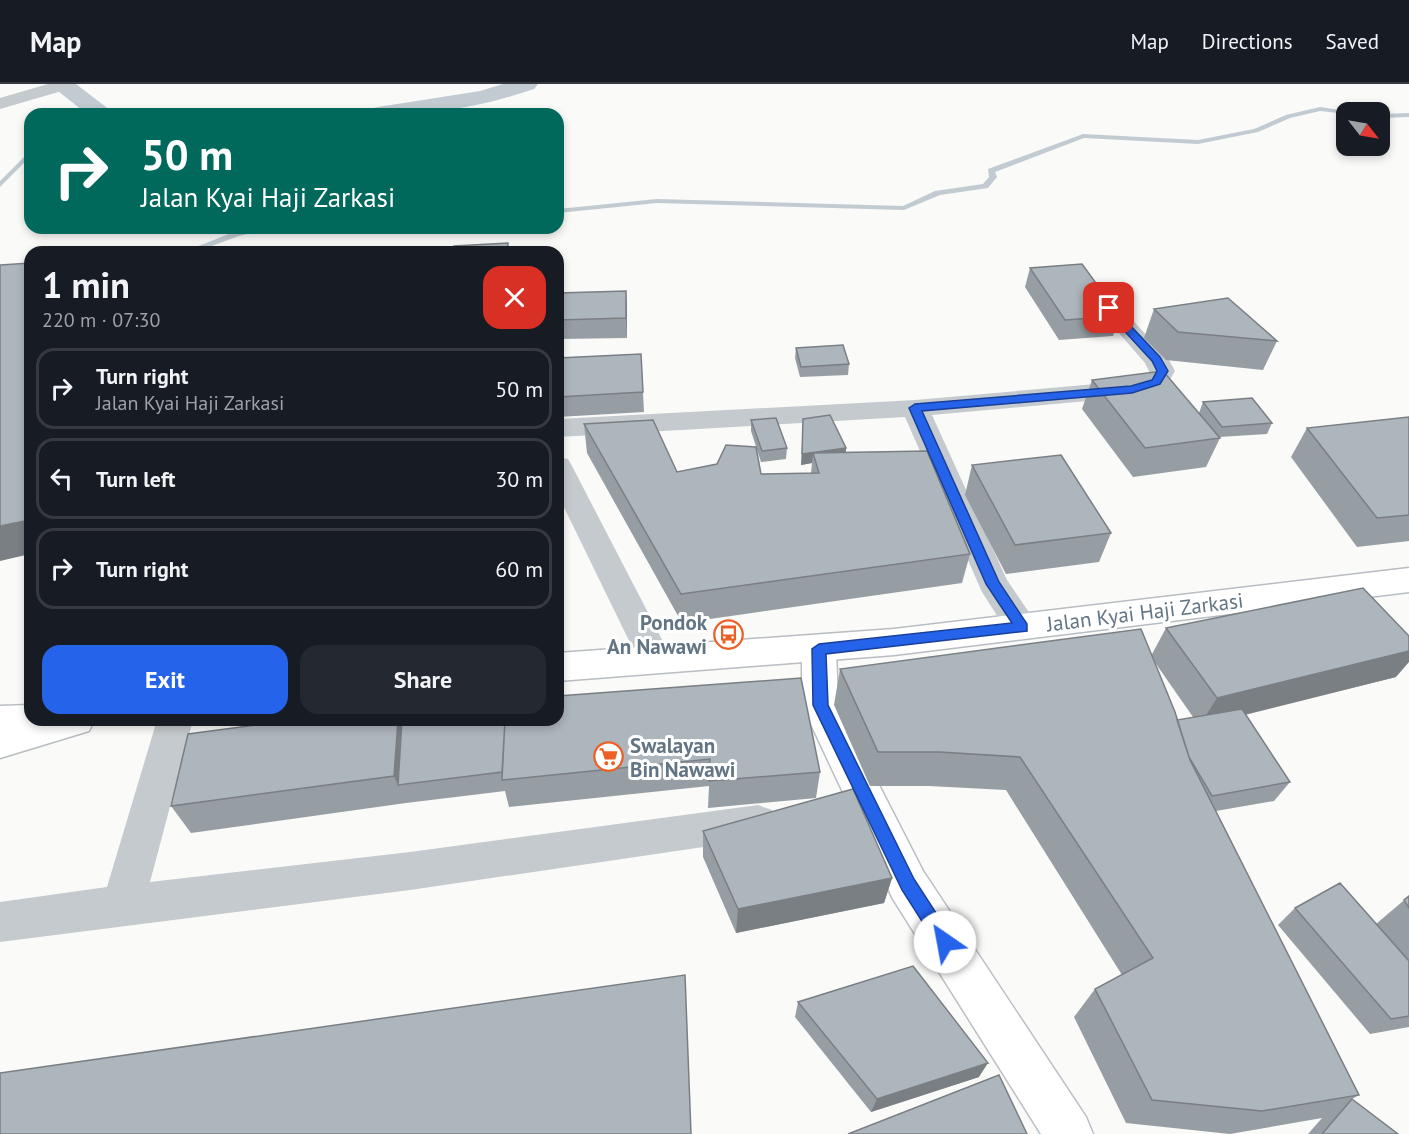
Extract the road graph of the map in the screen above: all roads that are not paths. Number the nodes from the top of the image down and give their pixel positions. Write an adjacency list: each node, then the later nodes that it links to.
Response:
1 (59, 86): 2 (street)
2 (0, 104)
3 (1109, 308): 4 (street)
4 (915, 408): 5 (street); 8 (street)
5 (564, 428)
6 (564, 478): 10 (street)
7 (1409, 580): 8 (main road, Jalan Kyai Haji Zarkasi)
8 (1022, 627): 9 (main road, Jalan Kyai Haji Zarkasi)
9 (819, 649): 10 (main road, Jalan Kyai Haji Zarkasi); 20 (main road)
10 (654, 657): 11 (main road, Jalan Kyai Haji Zarkasi)
11 (564, 666)
12 (24, 720): 13 (main road)
13 (0, 721)
14 (56, 726): 16 (main road)
15 (173, 726): 18 (street)
16 (0, 743)
17 (792, 817): 18 (street)
18 (123, 905): 19 (street)
19 (0, 922)
20 (1069, 1134)

